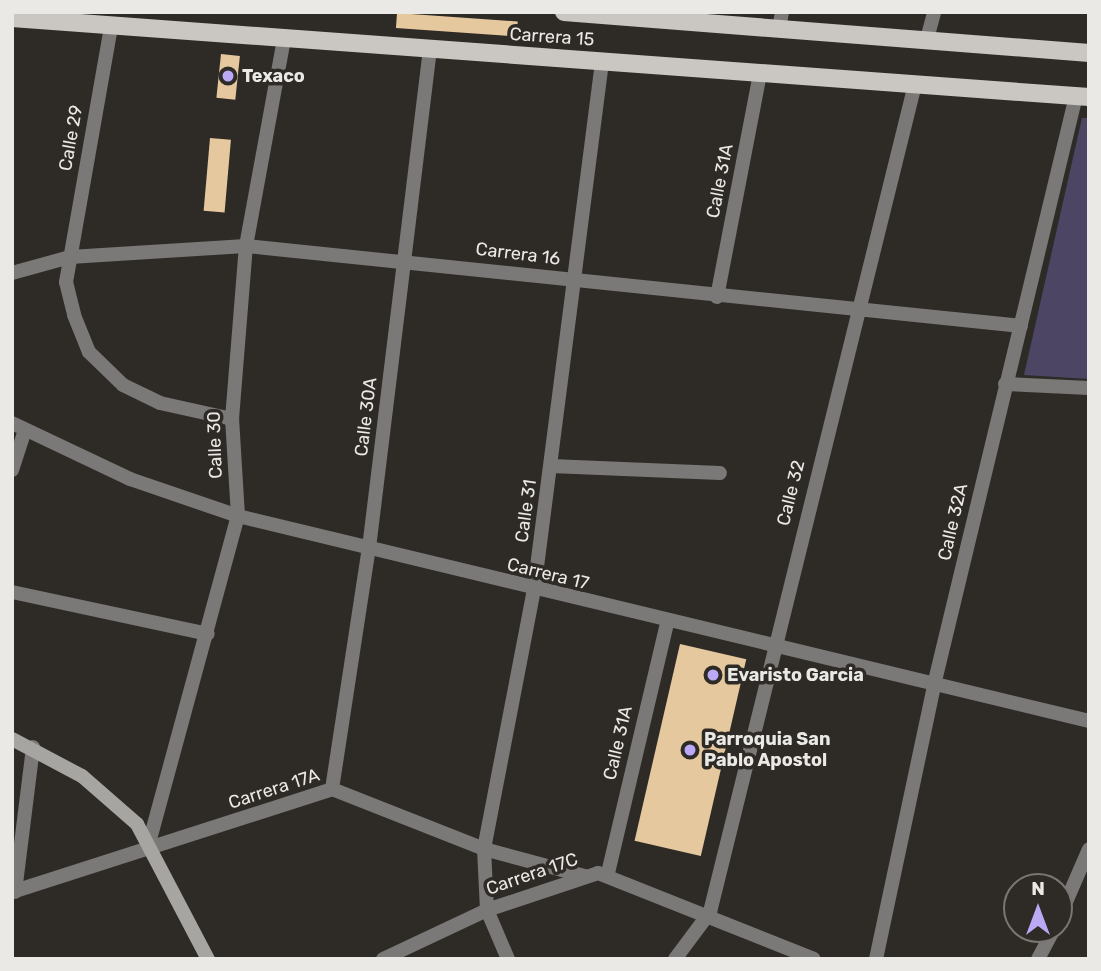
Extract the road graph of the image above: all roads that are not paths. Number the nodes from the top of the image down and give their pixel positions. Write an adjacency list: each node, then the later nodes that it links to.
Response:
1 (564, 12): 3 (main road, Carrera 15)
2 (934, 12): 8 (street)
3 (607, 14): 5 (main road, Carrera 15)
4 (12, 18): 6 (main road, Carrera 15)
5 (780, 20): 8 (main road, Carrera 15)
6 (111, 27): 7 (main road, Carrera 15); 16 (street, Calle 29)
7 (284, 39): 9 (main road, Carrera 15); 15 (street, Calle 30)
8 (927, 39): 10 (main road, Carrera 15)
9 (430, 49): 11 (main road, Carrera 15); 17 (street, Calle 30A)
10 (1089, 52)
11 (603, 62): 12 (main road, Carrera 15); 19 (street, Calle 31)
12 (760, 73): 13 (main road, Carrera 15); 20 (street, Calle 31A)
13 (915, 84): 14 (main road, Carrera 15); 21 (street, Calle 32)
14 (1082, 96): 22 (street, Calle 32A)
15 (246, 246): 16 (street, Carrera 16); 17 (street, Carrera 16); 25 (street, Calle 30)
16 (70, 257): 18 (street, Carrera 16); 25 (street, Calle 29)
17 (405, 258): 19 (street, Carrera 16); 31 (street, Calle 30A)
18 (12, 273)
19 (576, 281): 20 (street, Carrera 16); 27 (street, Calle 31)
20 (717, 297): 21 (street, Carrera 16)
21 (857, 311): 22 (street, Carrera 16); 36 (street, Calle 32)
22 (1021, 326): 23 (street, Calle 32A)
23 (1005, 384): 24 (street); 37 (street, Calle 32A)
24 (1089, 388)
25 (232, 419): 30 (street, Calle 30)
26 (19, 426): 28 (street); 30 (street, Carrera 17)
27 (551, 466): 29 (street); 32 (street, Calle 31)
28 (12, 470)
29 (720, 472)
30 (238, 516): 31 (street, Carrera 17); 35 (street, Calle 30)
31 (369, 548): 32 (street, Carrera 17); 41 (street, Calle 30A)
32 (534, 590): 34 (street, Carrera 17); 43 (street, Calle 31)
33 (12, 592): 35 (street)
34 (667, 622): 36 (street, Carrera 17); 45 (street, Calle 31A)
35 (208, 634): 42 (street, Calle 30)
36 (771, 648): 37 (street, Carrera 17); 50 (street, Calle 32)
37 (934, 685): 38 (street, Carrera 17); 57 (street, Calle 32A)
38 (1089, 722)
39 (12, 739): 40 (street)
40 (33, 747): 42 (street); 48 (street)
41 (331, 789): 42 (street, Carrera 17A); 43 (street, Carrera 17A)
42 (151, 846): 48 (street, Carrera 17A); 52 (street)
43 (484, 849): 46 (street, Carrera 17A); 49 (street, Calle 31)
44 (1089, 849): 47 (street)
45 (608, 873): 46 (street, Carrera 17C); 50 (street, Carrera 17C)
46 (585, 876): 49 (street, Carrera 17C)
47 (1073, 886)
48 (13, 892)
49 (487, 910): 53 (street, Carrera 17C); 54 (street, Calle 31)
50 (710, 912): 55 (street); 56 (street, Carrera 17C)
51 (1047, 943): 58 (street)
52 (208, 959)
53 (383, 959)
54 (508, 959)
55 (675, 959)
56 (814, 959)
57 (876, 959)
58 (1038, 959)

